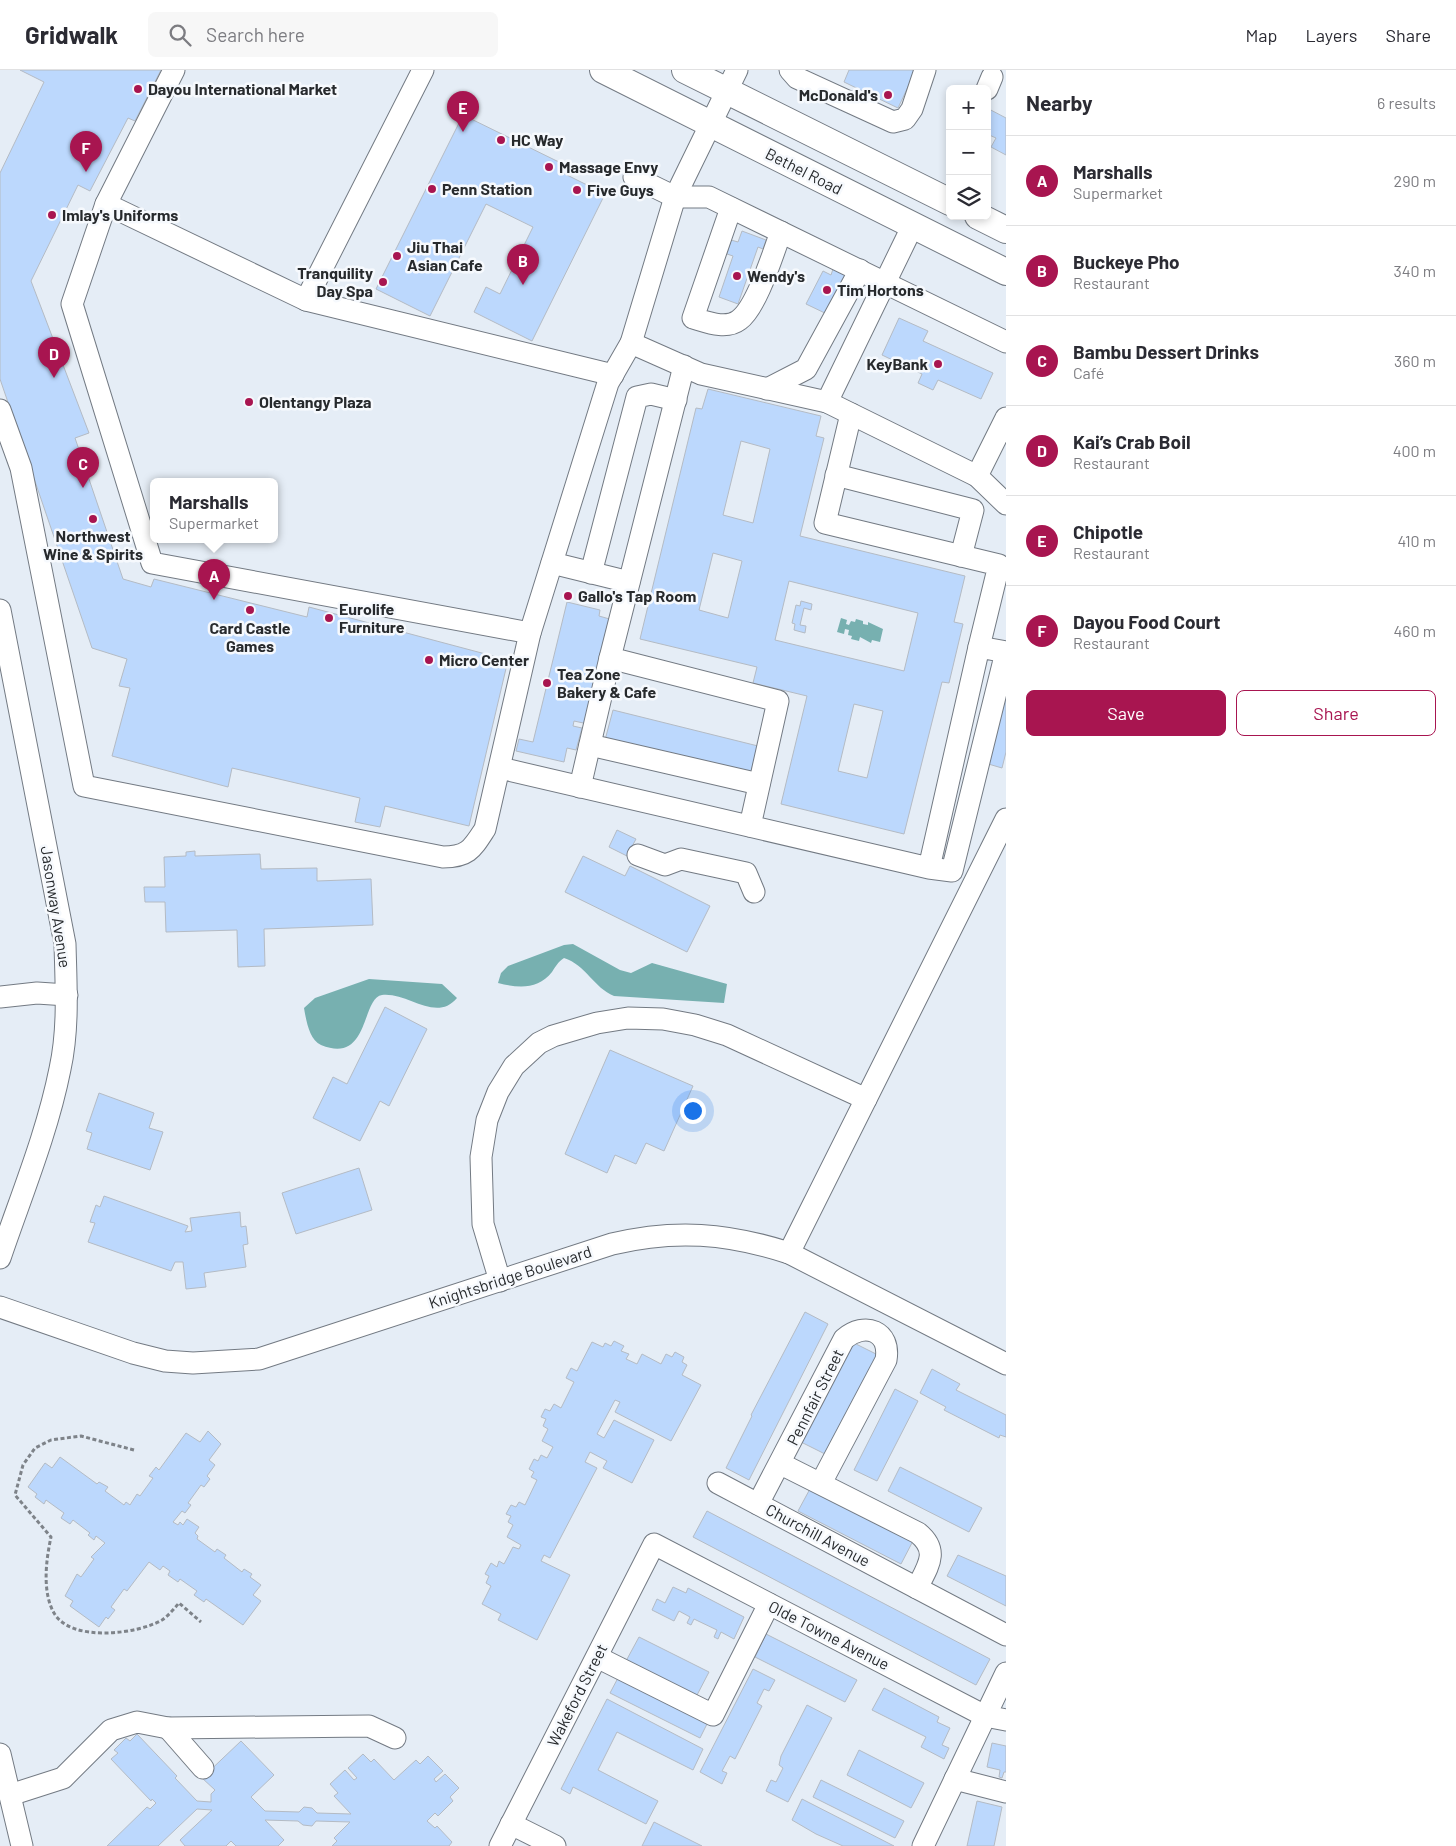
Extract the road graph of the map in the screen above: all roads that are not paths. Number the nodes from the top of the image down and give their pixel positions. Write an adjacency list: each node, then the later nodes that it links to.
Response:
1 (174, 70): 12 (street)
2 (422, 70): 21 (street)
3 (603, 70): 8 (main road, Bethel Road)
4 (685, 70): 7 (main road)
5 (790, 70): 6 (street)
6 (926, 70)
7 (732, 80): 8 (street); 11 (main road)
8 (711, 124): 10 (street); 15 (main road, Bethel Road)
9 (634, 177): 10 (street)
10 (675, 197): 13 (street); 23 (street)
11 (946, 200)
12 (106, 204): 21 (street); 40 (street)
13 (731, 208): 17 (street); 17 (street)
14 (986, 220): 16 (main road)
15 (912, 225): 19 (main road, Bethel Road); 20 (street)
16 (1006, 230)
17 (781, 232): 18 (street)
18 (860, 270): 20 (street); 26 (street)
19 (1006, 272)
20 (885, 283): 22 (street); 28 (street)
21 (306, 300): 25 (street)
22 (1006, 342)
23 (631, 343): 24 (street); 25 (street)
24 (684, 366): 26 (street); 27 (street)
25 (612, 375): 36 (street)
26 (767, 389): 28 (street)
27 (676, 400): 37 (street); 38 (street)
28 (828, 402): 30 (street)
29 (0, 410): 43 (street)
30 (851, 414): 32 (street); 33 (street)
31 (1006, 418): 33 (street)
32 (836, 475): 35 (street); 35 (street)
33 (977, 476): 34 (street)
34 (1002, 493)
35 (961, 556): 47 (street)
36 (552, 563): 37 (street); 40 (street)
37 (591, 573): 38 (street)
38 (629, 582): 41 (street)
39 (0, 610): 50 (street, Jasonway Avenue)
40 (530, 633): 43 (street)
41 (610, 658): 42 (street); 44 (street)
42 (590, 745): 44 (street); 45 (street)
43 (500, 768): 45 (street)
44 (759, 784): 47 (street)
45 (580, 787): 47 (street)
46 (1006, 819): 52 (street)
47 (750, 826)
48 (638, 854): 49 (street)
49 (754, 892)
50 (67, 995): 51 (street); 54 (street, Jasonway Avenue)
51 (0, 997)
52 (866, 1099): 53 (street); 55 (street)
53 (789, 1253): 55 (street, Knightsbridge Boulevard); 57 (street, Knightsbridge Boulevard)
54 (0, 1258)
55 (500, 1281): 56 (street, Knightsbridge Boulevard)
56 (0, 1307)
57 (1006, 1364)
58 (780, 1464): 60 (street); 60 (street, Pennfair Street); 61 (street, Pennfair Street)
59 (718, 1483): 61 (street, Churchill Avenue)
60 (821, 1483): 63 (street)
61 (758, 1504): 63 (street, Churchill Avenue)
62 (654, 1544): 64 (street, Olde Towne Avenue); 66 (street, Wakeford Street)
63 (917, 1588): 65 (street, Churchill Avenue)
64 (769, 1604): 66 (street); 68 (street, Olde Towne Avenue)
65 (1006, 1635)
66 (597, 1657): 77 (street, Wakeford Street)
67 (1006, 1673): 68 (street)
68 (985, 1716): 69 (street, Olde Towne Avenue); 74 (street)
69 (1006, 1720)
70 (168, 1728): 71 (street); 73 (street); 76 (street)
71 (395, 1738)
72 (0, 1754): 76 (street)
73 (203, 1768)
74 (955, 1779): 75 (street); 81 (street)
75 (1006, 1792)
76 (10, 1795): 78 (street)
77 (511, 1824): 79 (street, Wakeford Street); 80 (street)
78 (22, 1846)
79 (500, 1846)
80 (555, 1846)
81 (923, 1846)

